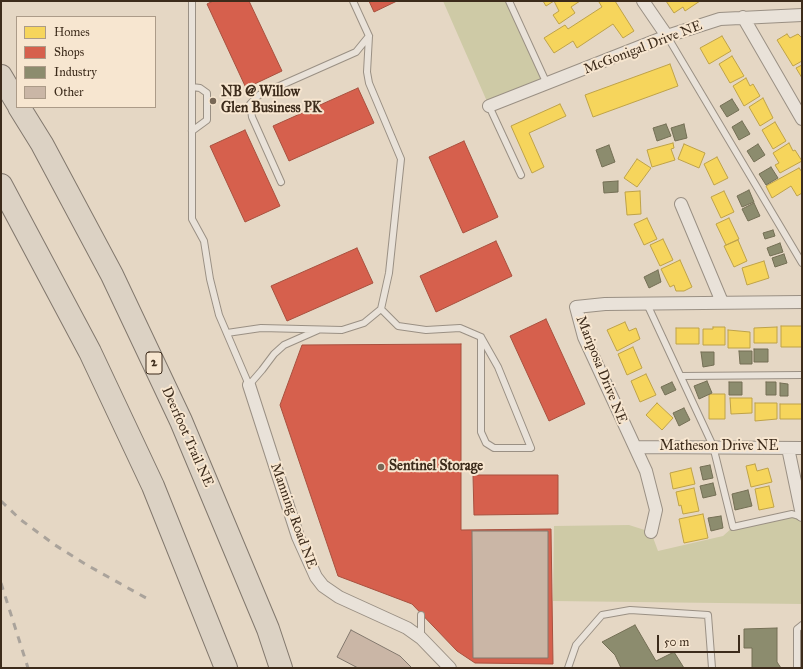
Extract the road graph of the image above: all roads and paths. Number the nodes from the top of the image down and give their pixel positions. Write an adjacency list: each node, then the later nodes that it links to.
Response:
1 (192, 1): 11 (lane)
2 (353, 1): 7 (lane)
3 (509, 1): 10 (lane)
4 (643, 1): 8 (street)
5 (802, 15): 6 (street, McGonigal Drive NE)
6 (743, 17): 8 (street, McGonigal Drive NE); 15 (street)
7 (369, 36): 18 (lane); 25 (lane)
8 (667, 36): 10 (street, McGonigal Drive NE); 21 (lane)
9 (1, 76): 12 (highway)
10 (546, 84): 13 (street, McGonigal Drive NE)
11 (192, 87): 16 (lane); 16 (lane)
12 (16, 101)
13 (488, 106): 17 (lane)
14 (20, 108): 42 (highway, Deerfoot Trail NE / 2)
15 (802, 119)
16 (192, 131): 27 (lane)
17 (521, 175)
18 (281, 182)
19 (1, 185): 41 (highway)
20 (681, 204): 22 (street)
21 (802, 263)
22 (722, 302): 23 (street, Mariposa Drive NE); 24 (street, Mariposa Drive NE)
23 (802, 302)
24 (647, 304): 30 (lane); 33 (street, Mariposa Drive NE)
25 (381, 309): 26 (lane); 28 (lane)
26 (318, 330): 27 (lane); 31 (lane)
27 (227, 333): 31 (lane)
28 (481, 337): 28 (lane)
29 (802, 375): 30 (lane)
30 (681, 376): 32 (lane)
31 (248, 385): 40 (street, Manning Road NE)
32 (713, 446): 33 (street, Matheson Drive NE); 34 (street, Matheson Drive NE); 36 (lane)
33 (635, 447): 37 (street, Mariposa Drive NE)
34 (788, 448): 35 (street, Matheson Drive NE); 36 (street)
35 (802, 448)
36 (802, 516)
37 (651, 532)
38 (421, 615): 40 (lane)
39 (802, 625): 46 (lane)
40 (420, 638): 43 (street, Manning Road NE)
41 (226, 668)
42 (281, 668)
43 (450, 668)
44 (568, 668): 45 (lane)
45 (712, 668)
46 (797, 668)

